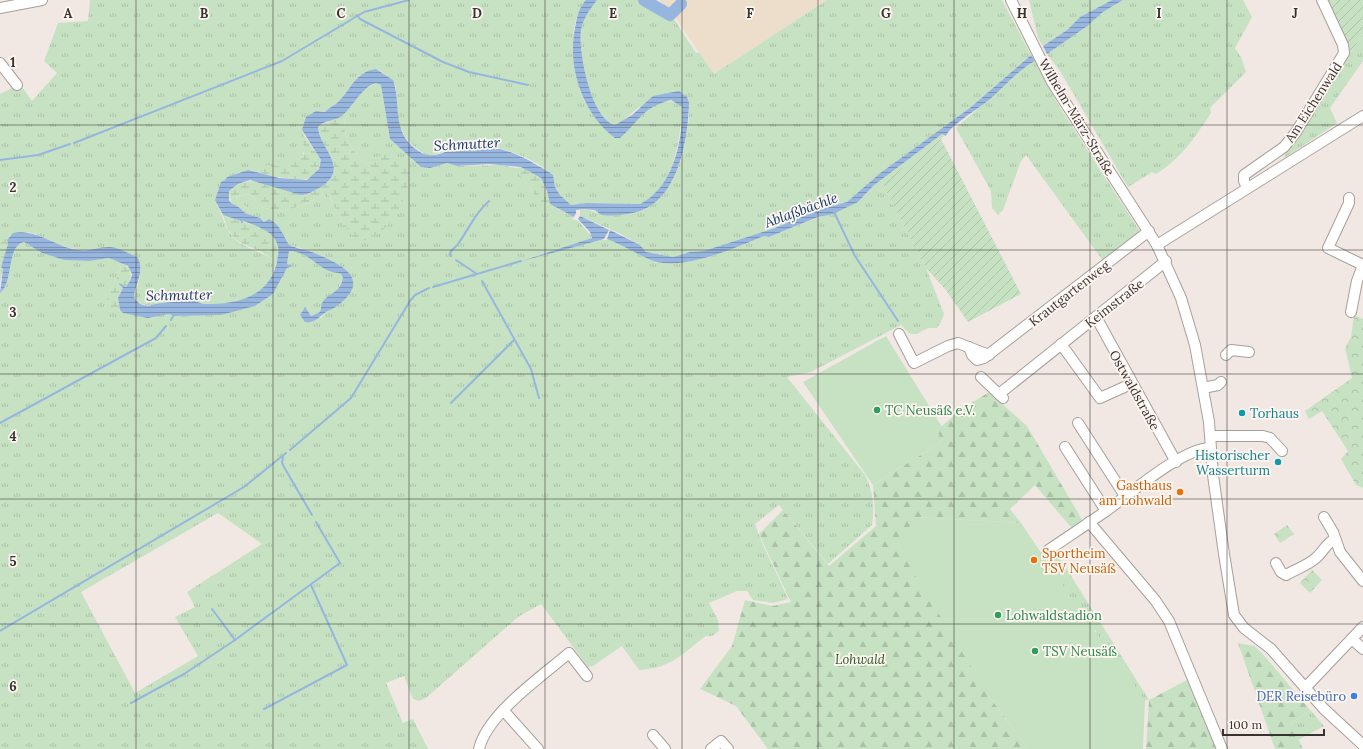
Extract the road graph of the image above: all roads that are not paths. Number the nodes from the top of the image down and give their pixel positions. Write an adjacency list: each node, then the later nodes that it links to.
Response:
1 (42, 0): 4 (street)
2 (1011, 0): 10 (street, Wilhelm-März-Straße)
3 (1322, 0): 8 (street, Am Eichenwald)
4 (0, 8)
5 (0, 63): 6 (street)
6 (17, 85)
7 (1362, 118): 8 (street, Am Eichenwald)
8 (1247, 188): 11 (street, Am Eichenwald)
9 (1348, 198): 13 (street)
10 (1149, 231): 11 (street, Wilhelm-März-Straße); 16 (street, Krautgartenweg)
11 (1157, 245): 12 (street, Wilhelm-März-Straße)
12 (1166, 261): 15 (street, Keimstraße); 23 (street, Wilhelm-März-Straße)
13 (1363, 265): 14 (street)
14 (1351, 312)
15 (1096, 317): 17 (street, Keimstraße); 22 (street, Ostwaldstraße)
16 (899, 334)
17 (1062, 344): 20 (street, Keimstraße); 22 (street)
18 (1249, 352): 19 (street)
19 (1226, 355)
20 (981, 377)
21 (1221, 382): 23 (street)
22 (1132, 384): 29 (street, Ostwaldstraße)
23 (1203, 388): 25 (street, Wilhelm-März-Straße)
24 (1078, 423): 30 (street)
25 (1210, 436): 27 (street, Wilhelm-März-Straße); 28 (street)
26 (1065, 446): 31 (street)
27 (1210, 448): 29 (street); 42 (street, Wilhelm-März-Straße)
28 (1282, 451)
29 (1176, 462): 30 (street)
30 (1125, 496): 31 (street)
31 (1106, 511): 33 (street)
32 (1324, 517): 34 (street)
33 (1089, 522): 35 (street); 51 (street)
34 (1335, 539): 36 (street); 37 (street)
35 (1047, 551)
36 (1276, 563)
37 (1363, 581)
38 (1363, 627): 39 (street)
39 (1352, 639): 40 (street); 42 (street)
40 (1363, 649)
41 (587, 676): 43 (street)
42 (1305, 688): 45 (street, Wilhelm-März-Straße)
43 (503, 710): 46 (street); 47 (street)
44 (653, 736): 48 (street)
45 (1363, 745)
46 (479, 749)
47 (538, 749)
48 (665, 749)
49 (711, 749): 50 (street)
50 (728, 749)
51 (1222, 749)

